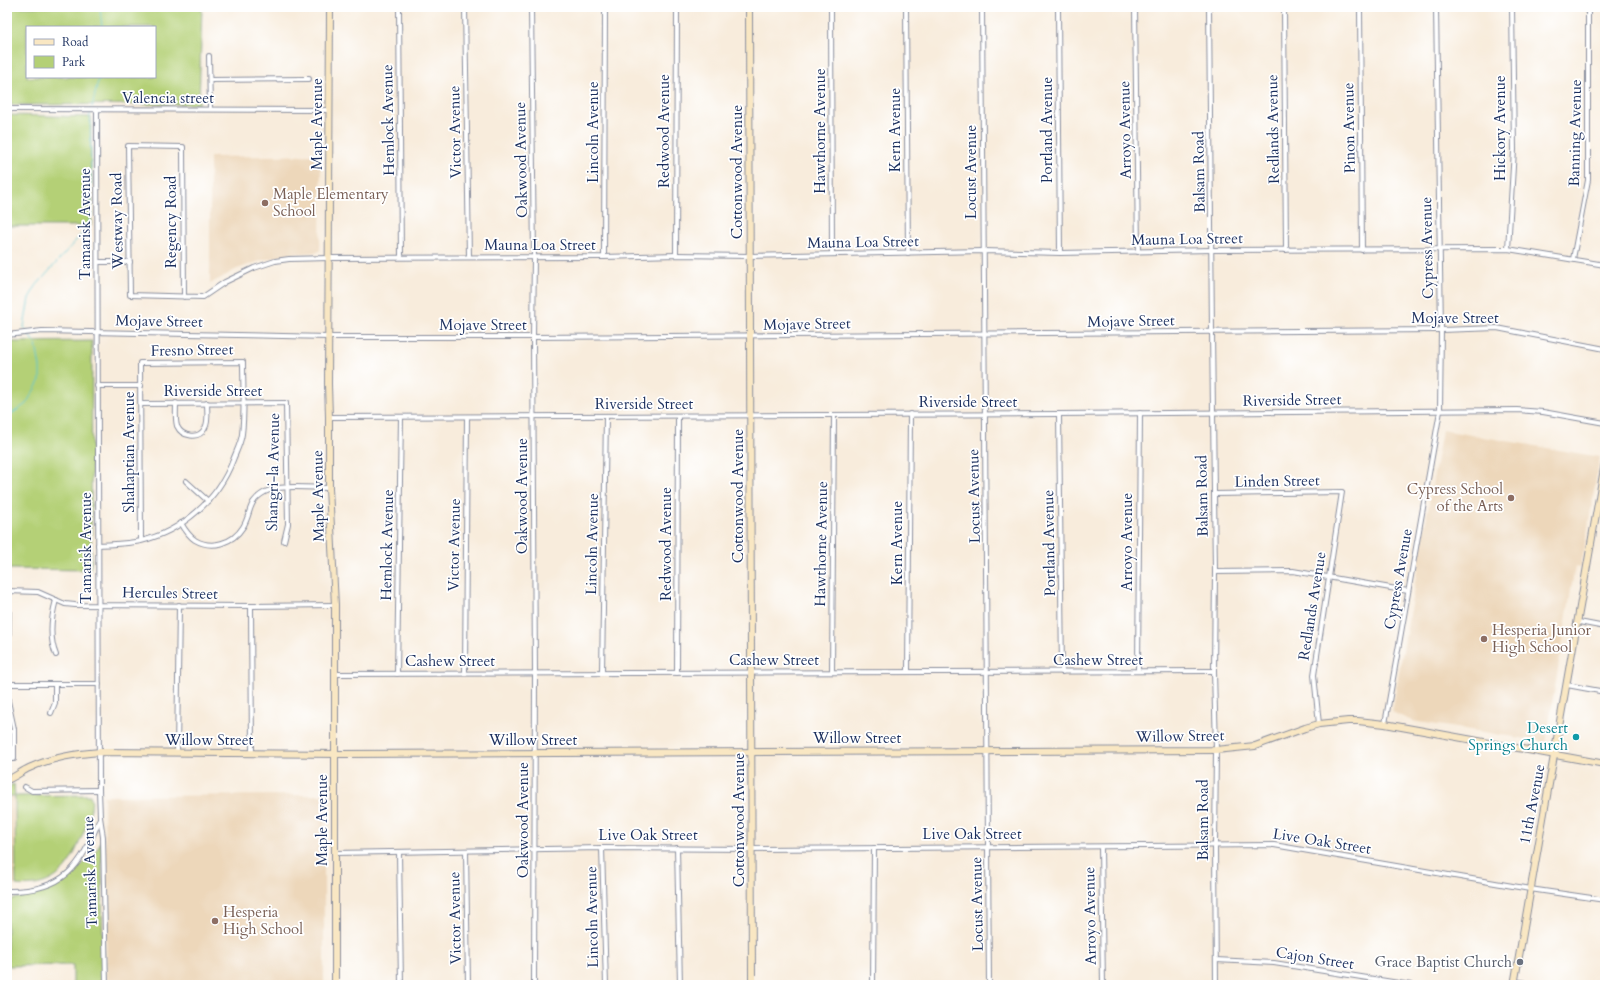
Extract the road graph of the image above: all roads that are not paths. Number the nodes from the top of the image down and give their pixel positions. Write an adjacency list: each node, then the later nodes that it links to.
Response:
1 (330, 7): 25 (street, Maple Avenue)
2 (399, 7): 40 (street, Hemlock Avenue)
3 (465, 7): 41 (street, Victor Avenue)
4 (531, 7): 38 (street, Oakwood Avenue)
5 (605, 7): 42 (street, Lincoln Avenue)
6 (677, 7): 36 (street, Redwood Avenue)
7 (749, 7): 39 (street, Cottonwood Avenue)
8 (831, 7): 37 (street, Hawthorne Avenue)
9 (906, 7): 34 (street, Kern Avenue)
10 (982, 7): 32 (street, Locust Avenue)
11 (1058, 7): 35 (street, Portland Avenue)
12 (1135, 7): 33 (street, Arroyo Avenue)
13 (1209, 7): 29 (street, Balsam Road)
14 (1284, 7): 30 (street, Redlands Avenue)
15 (1360, 7): 31 (street, Pinon Avenue)
16 (1436, 7): 27 (street, Cypress Avenue)
17 (1512, 7): 28 (street, Hickory Avenue)
18 (1588, 7): 44 (street, Banning Avenue)
19 (209, 56): 21 (street)
20 (309, 79): 21 (street)
21 (210, 80): 23 (street)
22 (7, 109): 24 (street, Valencia street)
23 (210, 109): 24 (street, Valencia street); 25 (street, Valencia street)
24 (96, 110): 45 (street, Tamarisk Avenue)
25 (330, 110): 43 (street, Maple Avenue)
26 (183, 147): 46 (street, Westway Road); 49 (street, Regency Road)
27 (1439, 249): 28 (street, Mauna Loa Street); 31 (street, Mauna Loa Street); 50 (street, Cypress Avenue)
28 (1508, 249): 44 (street, Mauna Loa Street)
29 (1212, 250): 30 (street, Mauna Loa Street); 33 (street, Mauna Loa Street); 52 (street, Balsam Road)
30 (1286, 250): 31 (street, Mauna Loa Street)
31 (1362, 250)
32 (983, 251): 34 (street, Mauna Loa Street); 35 (street, Mauna Loa Street); 53 (street, Locust Avenue)
33 (1138, 252): 35 (street, Mauna Loa Street)
34 (908, 253): 37 (street, Mauna Loa Street)
35 (1060, 253)
36 (676, 254): 39 (street, Mauna Loa Street); 42 (street, Mauna Loa Street)
37 (832, 254): 39 (street, Mauna Loa Street)
38 (534, 256): 41 (street, Mauna Loa Street); 42 (street, Mauna Loa Street); 55 (street, Oakwood Avenue)
39 (750, 256): 56 (street, Cottonwood Avenue)
40 (401, 257): 41 (street, Mauna Loa Street); 43 (street, Mauna Loa Street)
41 (469, 257)
42 (604, 257)
43 (329, 258): 49 (street, Mauna Loa Street); 57 (street, Maple Avenue)
44 (1573, 259): 47 (street, Mauna Loa Street)
45 (98, 262): 46 (street); 51 (street, Tamarisk Avenue)
46 (130, 262): 48 (street, Westway Road)
47 (1605, 265)
48 (130, 296): 49 (street, Mauna Loa Street)
49 (184, 297)
50 (1441, 330): 52 (street, Mojave Street); 58 (street, Mojave Street); 67 (street, Cypress Avenue)
51 (96, 332): 54 (street, Mojave Street); 57 (street, Mojave Street); 60 (street, Tamarisk Avenue)
52 (1212, 332): 53 (street, Mojave Street); 69 (street, Balsam Road)
53 (985, 334): 56 (street, Mojave Street); 71 (street, Locust Avenue)
54 (7, 335)
55 (533, 337): 56 (street, Mojave Street); 57 (street, Mojave Street); 74 (street, Oakwood Avenue)
56 (751, 337): 77 (street, Cottonwood Avenue)
57 (328, 338): 78 (street, Maple Avenue)
58 (1605, 349)
59 (140, 363): 61 (street, Shahaptian Avenue); 63 (street, Fresno Street)
60 (97, 386): 61 (street); 92 (street, Tamarisk Avenue)
61 (141, 386): 65 (street, Shahaptian Avenue)
62 (207, 403): 63 (street, Riverside Street); 66 (street, Riverside Street); 66 (street)
63 (243, 403): 64 (street, Riverside Street); 88 (street)
64 (286, 403): 84 (street, Shangri-la Avenue)
65 (141, 404): 66 (street, Riverside Street); 90 (street, Shahaptian Avenue)
66 (176, 404)
67 (1440, 411): 69 (street, Riverside Street); 81 (street, Riverside Street); 96 (street, Cypress Avenue)
68 (1140, 413): 69 (street, Riverside Street); 72 (street, Riverside Street); 105 (street, Arroyo Avenue)
69 (1214, 413): 87 (street, Balsam Road)
70 (910, 414): 71 (street, Riverside Street); 73 (street, Riverside Street); 108 (street, Kern Avenue)
71 (986, 414): 72 (street, Riverside Street); 109 (street, Locust Avenue)
72 (1060, 414): 110 (street, Portland Avenue)
73 (834, 415): 77 (street, Riverside Street); 107 (street, Hawthorne Avenue)
74 (533, 416): 75 (street, Riverside Street); 80 (street, Riverside Street); 112 (street, Oakwood Avenue)
75 (606, 416): 76 (street, Riverside Street); 113 (street, Lincoln Avenue)
76 (678, 416): 77 (street, Riverside Street); 114 (street, Redwood Avenue)
77 (751, 416): 115 (street, Cottonwood Avenue)
78 (330, 417): 79 (street, Riverside Street); 85 (street, Maple Avenue)
79 (400, 417): 80 (street, Riverside Street); 117 (street, Hemlock Avenue)
80 (467, 417): 111 (street, Victor Avenue)
81 (1605, 423)
82 (1605, 463): 102 (street, 11th Avenue)
83 (186, 481): 88 (street)
84 (286, 488): 85 (street); 89 (street); 91 (street, Shangri-la Avenue)
85 (329, 488): 100 (street, Maple Avenue)
86 (1342, 492): 87 (street, Linden Street); 94 (street, Redlands Avenue)
87 (1214, 494): 93 (street, Balsam Road)
88 (208, 501): 89 (street)
89 (182, 523): 90 (street)
90 (141, 541): 92 (street)
91 (284, 541)
92 (98, 545): 98 (street, Tamarisk Avenue)
93 (1215, 572): 94 (street); 106 (street, Balsam Road)
94 (1329, 578): 96 (street); 124 (street, Redlands Avenue)
95 (8, 591): 97 (street, Hercules Street); 118 (street)
96 (1408, 591): 125 (street, Cypress Avenue)
97 (56, 600): 98 (street, Hercules Street); 104 (street)
98 (98, 604): 99 (street, Hercules Street); 120 (street, Tamarisk Avenue)
99 (179, 605): 101 (street, Hercules Street); 130 (street)
100 (335, 605): 101 (street, Hercules Street); 116 (street, Maple Avenue)
101 (251, 606): 131 (street)
102 (1579, 622): 103 (street); 121 (street, 11th Avenue)
103 (1605, 627)
104 (56, 655)
105 (1138, 671): 106 (street, Cashew Street); 110 (street, Cashew Street)
106 (1214, 671): 127 (street, Balsam Road)
107 (832, 672): 108 (street, Cashew Street); 115 (street, Cashew Street)
108 (908, 672): 109 (street, Cashew Street)
109 (988, 672): 110 (street, Cashew Street); 126 (street, Locust Avenue)
110 (1062, 672)
111 (464, 673): 112 (street, Cashew Street); 117 (street, Cashew Street)
112 (535, 673): 113 (street, Cashew Street); 132 (street, Oakwood Avenue)
113 (602, 673): 114 (street, Cashew Street)
114 (677, 673): 115 (street, Cashew Street)
115 (751, 673): 129 (street, Cottonwood Avenue)
116 (335, 674): 117 (street, Cashew Street); 133 (street, Maple Avenue)
117 (397, 674)
118 (8, 684): 119 (street); 135 (street)
119 (55, 684): 120 (street); 123 (street)
120 (99, 684): 128 (street, Tamarisk Avenue)
121 (1567, 685): 122 (street); 134 (street, 11th Avenue)
122 (1605, 692)
123 (51, 713)
124 (1319, 724): 125 (street, Willow Street); 127 (street, Willow Street)
125 (1385, 724): 134 (street, Willow Street)
126 (988, 750): 127 (street, Willow Street); 129 (street, Willow Street); 142 (street, Locust Avenue)
127 (1216, 750): 141 (street, Balsam Road)
128 (100, 752): 130 (street, Willow Street); 137 (street); 139 (street, Tamarisk Avenue)
129 (751, 752): 132 (street, Willow Street); 147 (street, Cottonwood Avenue)
130 (177, 753): 131 (street, Willow Street)
131 (252, 753): 133 (street, Willow Street)
132 (534, 753): 133 (street, Willow Street); 148 (street, Oakwood Avenue)
133 (334, 754): 151 (street, Maple Avenue)
134 (1554, 755): 136 (street, Willow Street); 152 (street, 11th Avenue)
135 (7, 759)
136 (1605, 764)
137 (7, 780)
138 (25, 787): 139 (street)
139 (100, 790): 140 (street, Tamarisk Avenue)
140 (100, 818): 153 (street); 157 (street, Tamarisk Avenue)
141 (1215, 846): 143 (street, Live Oak Street); 152 (street, Live Oak Street); 155 (street, Balsam Road)
142 (988, 847): 143 (street, Live Oak Street); 146 (street, Live Oak Street); 166 (street, Locust Avenue)
143 (1101, 847): 167 (street, Arroyo Avenue)
144 (602, 848): 145 (street, Live Oak Street); 148 (street, Live Oak Street); 162 (street, Lincoln Avenue)
145 (677, 848): 147 (street, Live Oak Street); 163 (street)
146 (874, 848): 147 (street, Live Oak Street); 165 (street)
147 (752, 849): 164 (street, Cottonwood Avenue)
148 (534, 850): 149 (street, Live Oak Street); 161 (street, Oakwood Avenue)
149 (466, 851): 150 (street, Live Oak Street); 160 (street, Victor Avenue)
150 (398, 852): 151 (street, Live Oak Street); 159 (street)
151 (335, 853): 158 (street, Maple Avenue)
152 (1530, 889): 154 (street, Live Oak Street); 156 (street, 11th Avenue)
153 (7, 891)
154 (1605, 900)
155 (1216, 960): 168 (street, Balsam Road); 169 (street, Cajon Street)
156 (1514, 983): 170 (street)
157 (106, 985)
158 (335, 985)
159 (401, 985)
160 (468, 985)
161 (534, 985)
162 (606, 985)
163 (680, 985)
164 (752, 985)
165 (873, 985)
166 (989, 985)
167 (1103, 985)
168 (1216, 985)
169 (1411, 985)
170 (1536, 985)

